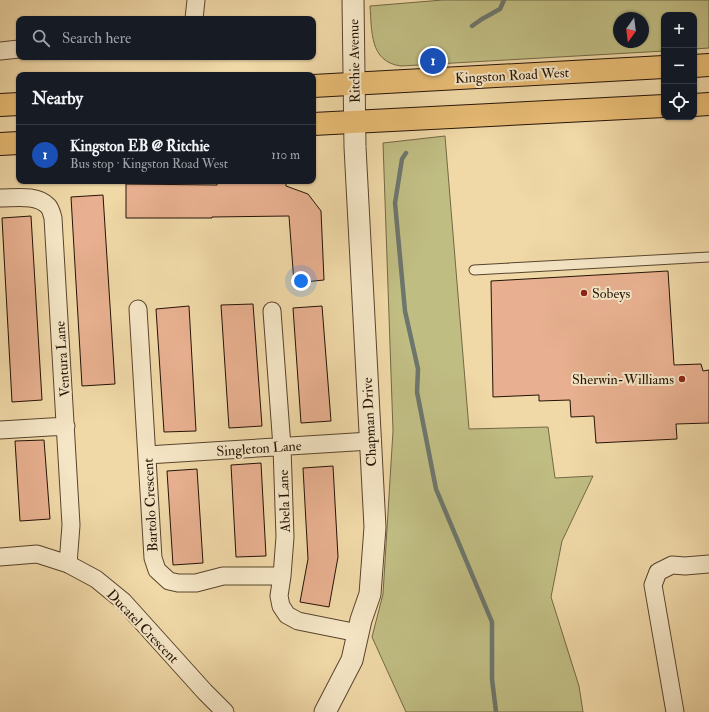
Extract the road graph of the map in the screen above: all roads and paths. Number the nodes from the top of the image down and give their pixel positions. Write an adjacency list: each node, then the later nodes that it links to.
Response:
1 (196, 0): 3 (street)
2 (353, 0): 9 (street, Ritchie Avenue)
3 (194, 16)
4 (0, 50): 5 (street)
5 (16, 50)
6 (709, 65): 7 (main road)
7 (697, 66)
8 (661, 67): 9 (main road, Kingston Road West)
9 (354, 84): 10 (main road, Kingston Road West); 16 (street, Ritchie Avenue)
10 (316, 86)
11 (16, 104): 13 (main road)
12 (709, 104): 14 (main road)
13 (0, 105)
14 (697, 105)
15 (661, 106): 16 (main road)
16 (354, 122): 17 (main road); 27 (street, Chapman Drive)
17 (316, 124)
18 (16, 143): 19 (main road)
19 (0, 144)
20 (0, 198): 25 (street, Ventura Lane)
21 (709, 257): 22 (lane)
22 (474, 270)
23 (138, 309): 29 (street, Bartolo Crescent)
24 (272, 311): 28 (street, Abela Lane)
25 (66, 426): 26 (street); 31 (street, Ventura Lane)
26 (0, 430)
27 (370, 441): 28 (street, Singleton Lane); 34 (street, Chapman Drive)
28 (282, 447): 29 (street, Singleton Lane); 33 (street, Abela Lane)
29 (147, 455): 33 (street, Bartolo Crescent)
30 (0, 557): 31 (street, Ducatel Crescent)
31 (68, 564): 35 (street, Ducatel Crescent)
32 (709, 564): 37 (street)
33 (282, 576): 34 (street, Abela Lane)
34 (358, 633): 36 (street, Chapman Drive)
35 (225, 712)
36 (325, 712)
37 (675, 712)

